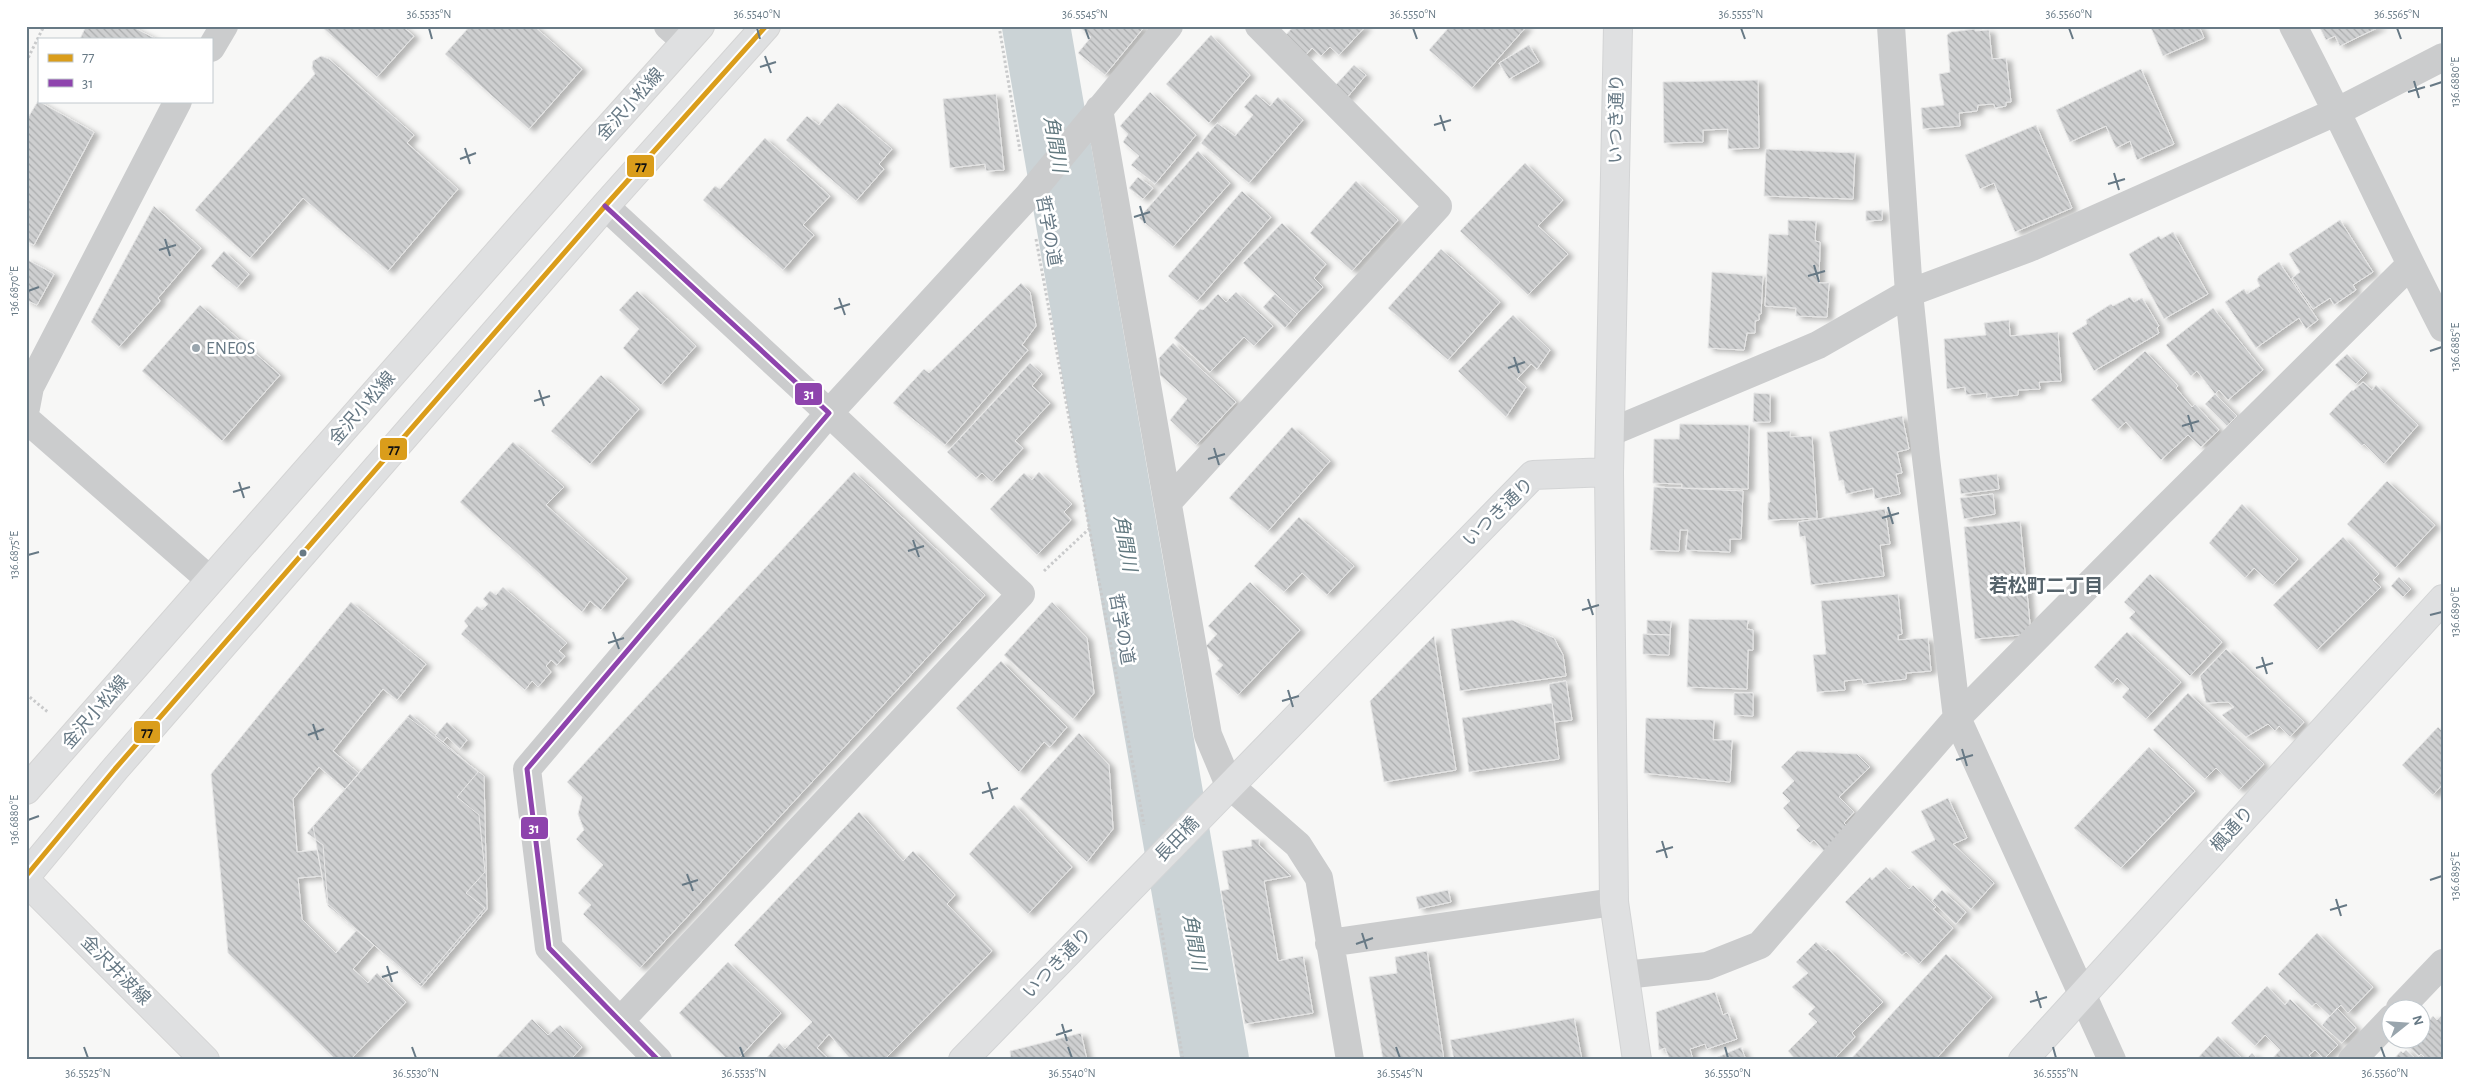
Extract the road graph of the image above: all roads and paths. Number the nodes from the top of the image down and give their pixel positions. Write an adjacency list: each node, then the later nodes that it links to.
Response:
1 (44, 26): 13 (path)
2 (224, 26): 11 (street)
3 (766, 26): 18 (street)
4 (999, 26): 17 (path, 哲学の道)
5 (1170, 26): 15 (street)
6 (1259, 26): 27 (street)
7 (1618, 26): 25 (street, いつき通り)
8 (1891, 26): 20 (street)
9 (2293, 26): 16 (street)
10 (684, 31): 29 (street, 金沢小松線)
11 (212, 46)
12 (2443, 57): 16 (street)
13 (26, 62)
14 (177, 102): 22 (street)
15 (1099, 109): 17 (street); 27 (street)
16 (2338, 112): 19 (street); 20 (street)
17 (1034, 188): 23 (street); 28 (path, 哲学の道)
18 (605, 206): 23 (street); 39 (street)
19 (2410, 265): 21 (street); 34 (street)
20 (1909, 293): 25 (street); 34 (street)
21 (2443, 328)
22 (26, 408)
23 (830, 414): 30 (street); 47 (street)
24 (26, 420): 29 (street)
25 (1611, 432): 26 (street, いつき通り)
26 (1609, 472): 35 (street, いつき通り); 41 (street)
27 (1168, 502): 35 (street)
28 (1090, 528): 30 (path); 38 (path, 哲学の道)
29 (210, 580): 36 (street, 金沢小松線)
30 (1021, 594): 47 (street)
31 (2443, 599): 45 (street, 楓通り)
32 (26, 694): 33 (path)
33 (54, 718)
34 (1958, 718): 44 (street); 45 (street)
35 (1229, 785): 37 (street, いつき通り); 42 (street)
36 (26, 790)
37 (1202, 813): 38 (street, 長田橋)
38 (1152, 866): 51 (street, いつき通り); 52 (path, 哲学の道)
39 (26, 876)
40 (26, 881): 49 (street, 金沢井波線)
41 (1614, 902): 42 (street); 44 (street)
42 (1329, 943): 53 (street)
43 (2443, 963): 46 (street)
44 (1624, 975): 54 (street)
45 (2082, 997): 55 (street, 楓通り); 56 (street)
46 (2410, 998)
47 (620, 1021): 50 (street)
48 (2382, 1028): 57 (street)
49 (206, 1060)
50 (658, 1060)
51 (963, 1060)
52 (1183, 1060)
53 (1350, 1060)
54 (1637, 1060)
55 (2022, 1060)
56 (2112, 1060)
57 (2352, 1060)

